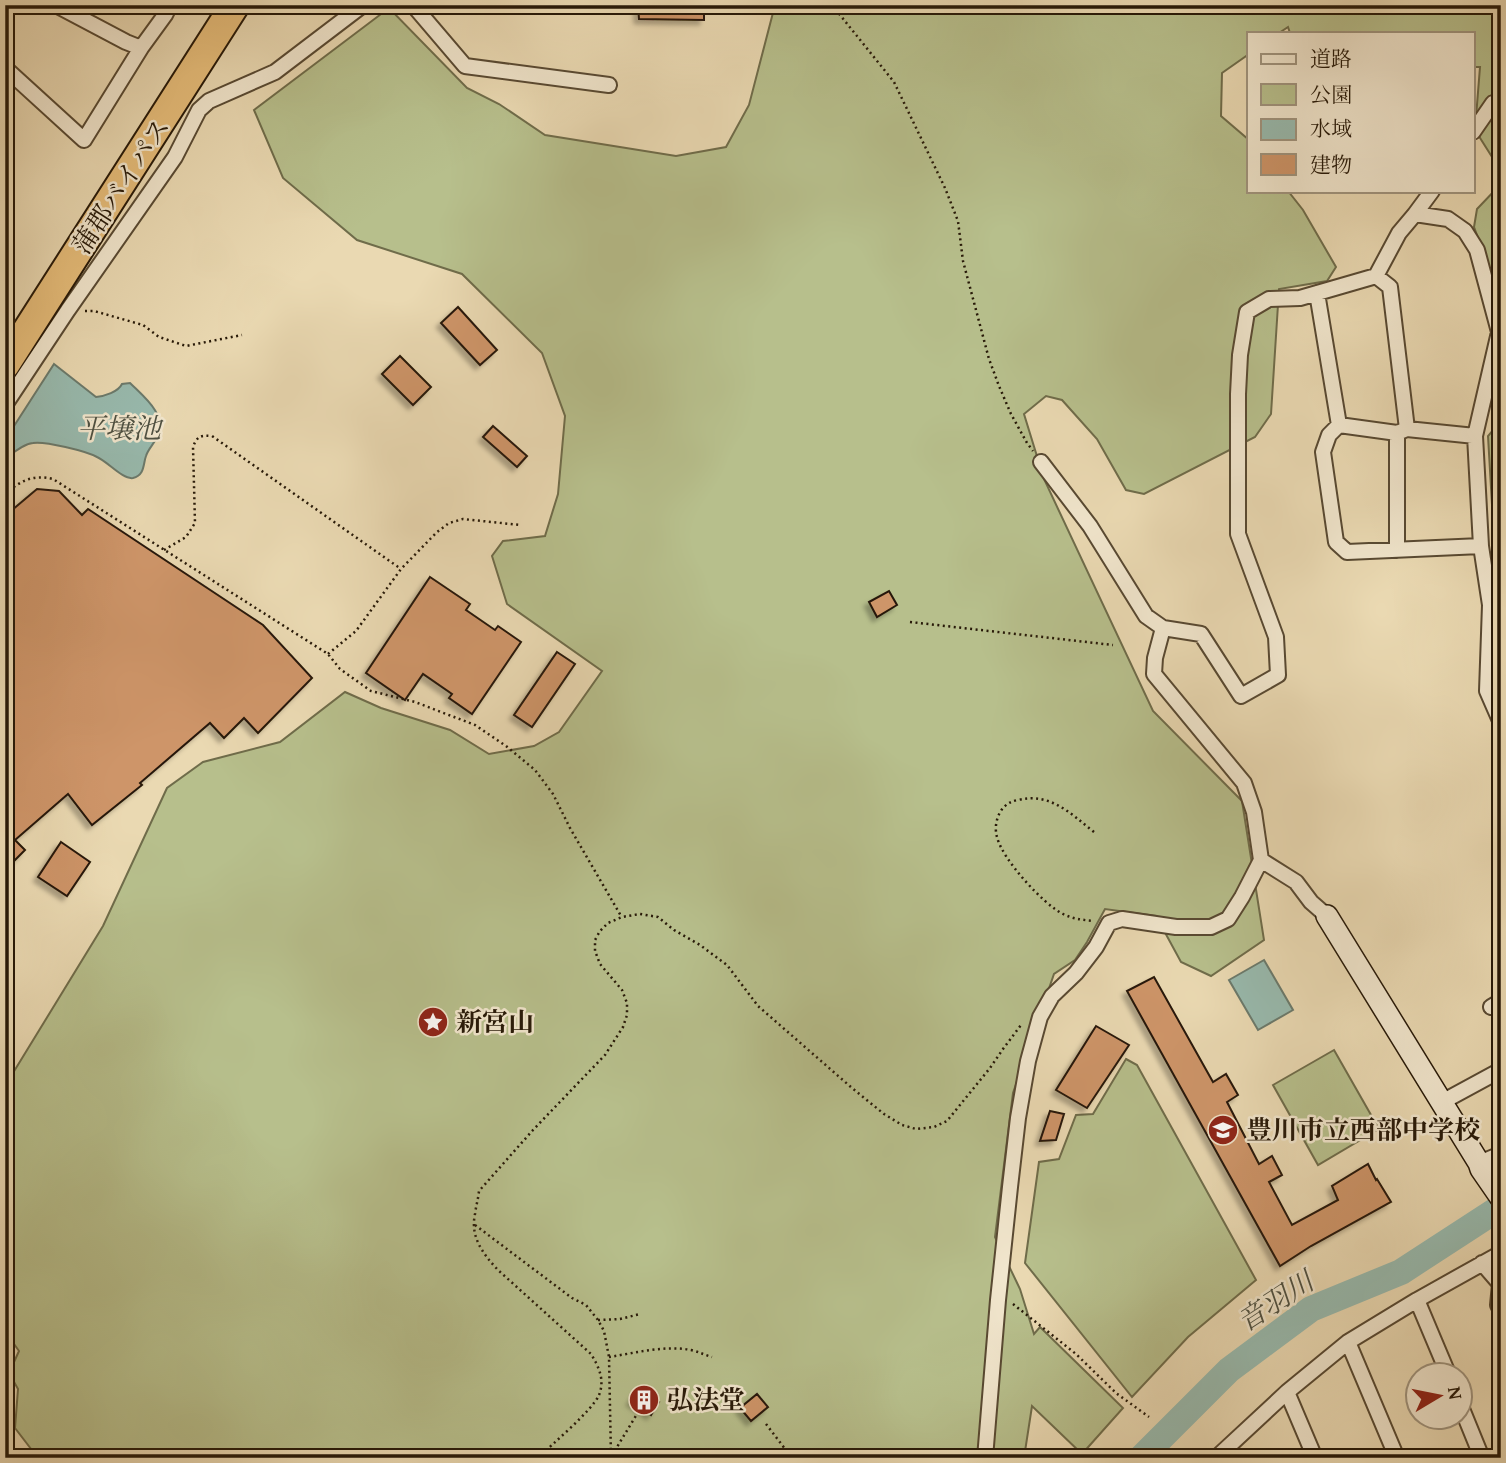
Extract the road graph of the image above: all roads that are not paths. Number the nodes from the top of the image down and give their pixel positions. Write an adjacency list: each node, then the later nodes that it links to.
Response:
1 (56, 5): 7 (street)
2 (170, 5): 7 (street)
3 (223, 5): 16 (highway, 蒲郡バイパス)
4 (235, 5): 17 (highway, 蒲郡バイパス)
5 (363, 5): 18 (street)
6 (413, 5): 9 (street)
7 (141, 48): 8 (street)
8 (5, 68)
9 (609, 85)
10 (1493, 103): 11 (street)
11 (1474, 131)
12 (1431, 192): 13 (street)
13 (1415, 214): 14 (street); 21 (street)
14 (1376, 276): 15 (street); 20 (street)
15 (1317, 293): 19 (street); 25 (street)
16 (5, 347)
17 (5, 365)
18 (5, 405)
19 (1339, 425): 20 (street); 24 (street)
20 (1402, 431): 21 (street); 24 (street)
21 (1475, 436): 23 (street)
22 (1041, 461): 25 (street)
23 (1481, 546): 24 (street); 26 (street)
24 (1397, 550)
25 (1163, 628): 27 (street)
26 (1501, 723)
27 (1261, 860): 28 (street); 44 (street)
28 (1327, 916): 30 (street)
29 (1501, 1070): 30 (street)
30 (1442, 1102): 32 (street)
31 (1501, 1154): 32 (street)
32 (1480, 1166): 33 (street)
33 (1501, 1198)
34 (1501, 1253): 35 (street)
35 (1482, 1263): 36 (street); 37 (street)
36 (1500, 1285): 38 (street)
37 (1417, 1300): 39 (street); 40 (street)
38 (1501, 1311)
39 (1349, 1342): 41 (street); 47 (street)
40 (1443, 1362)
41 (1287, 1392): 43 (street); 46 (street)
42 (1472, 1432): 48 (street)
43 (1229, 1452): 45 (street)
44 (985, 1458)
45 (1216, 1458)
46 (1315, 1458)
47 (1397, 1458)
48 (1482, 1458)

